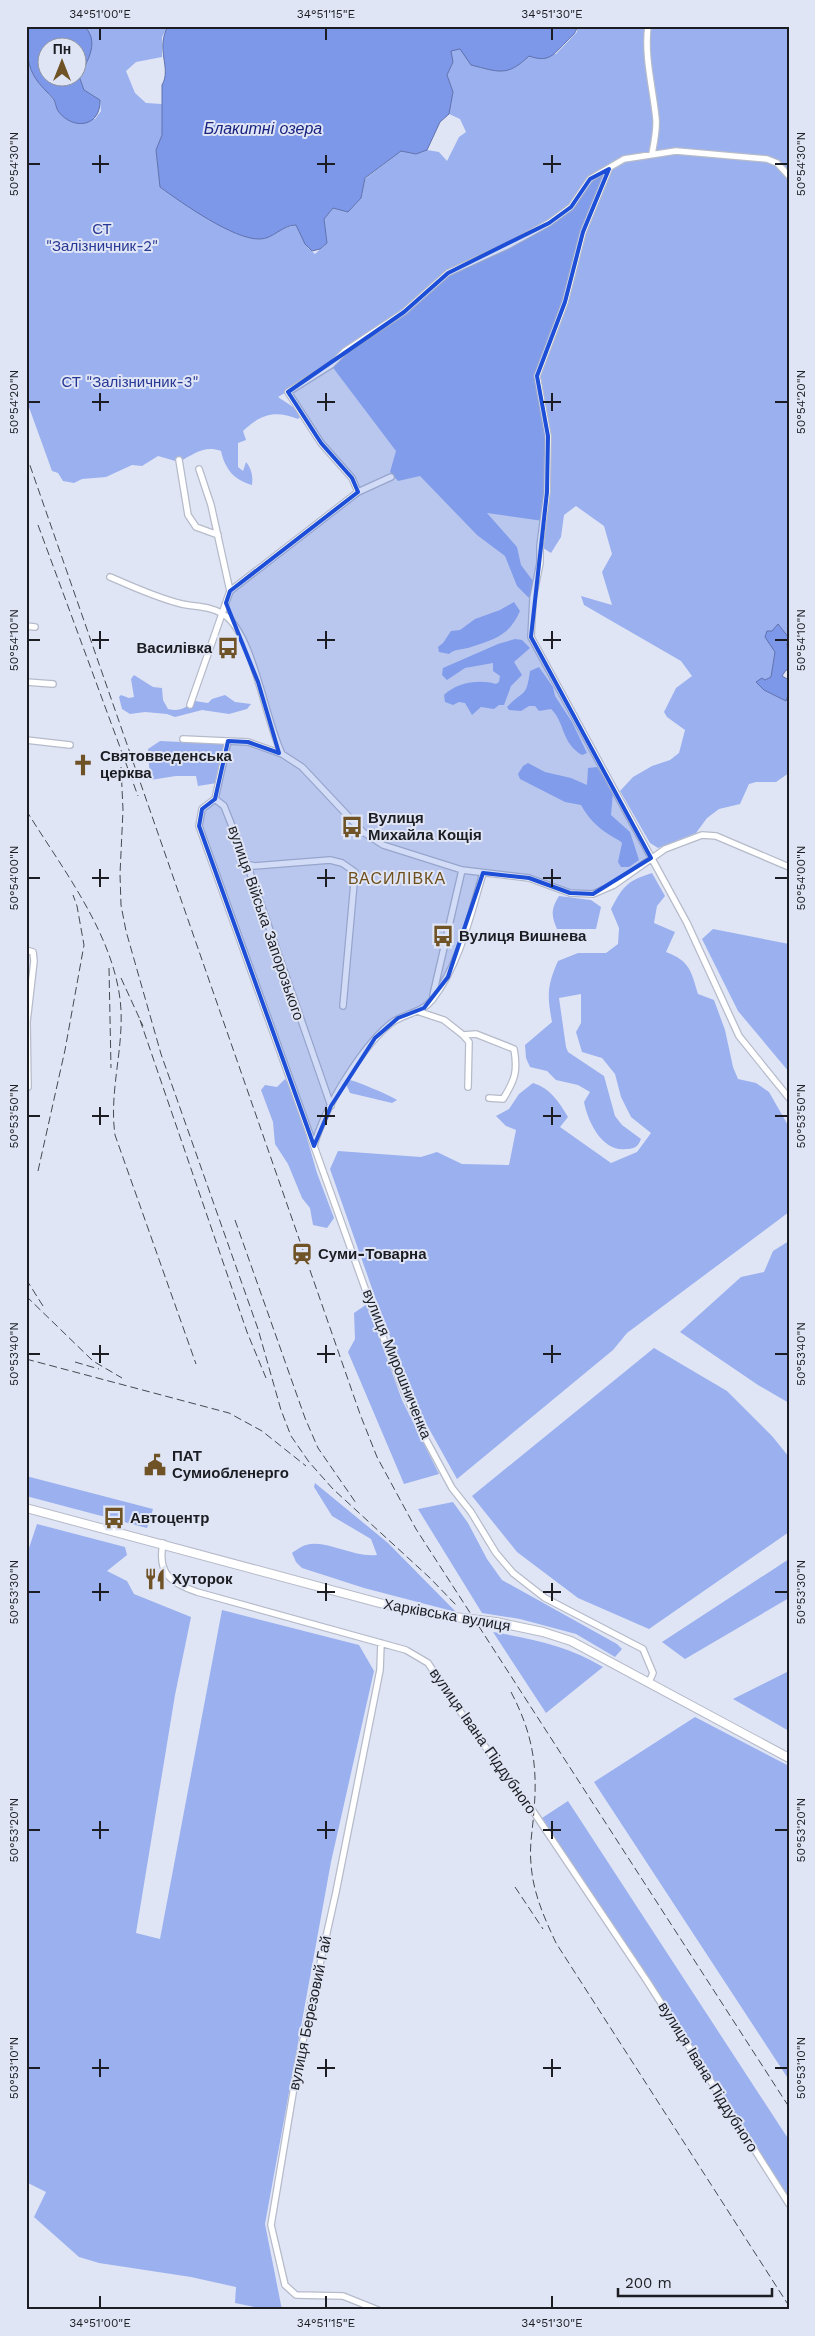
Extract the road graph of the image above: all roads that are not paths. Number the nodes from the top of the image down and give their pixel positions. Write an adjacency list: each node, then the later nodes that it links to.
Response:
1 (648, 26): 2 (street)
2 (652, 154): 3 (street); 4 (street)
3 (609, 169): 8 (street); 26 (street)
4 (789, 176)
5 (180, 460): 9 (street)
6 (199, 469): 9 (street)
7 (391, 477): 8 (street)
8 (358, 492): 11 (street)
9 (218, 535): 11 (street)
10 (110, 576): 13 (street)
11 (230, 591): 12 (street)
12 (226, 603): 13 (street); 14 (street)
13 (221, 613): 14 (street); 19 (street)
14 (231, 620): 24 (street)
15 (26, 626): 16 (street)
16 (36, 626)
17 (26, 682): 18 (street)
18 (53, 684)
19 (190, 705)
20 (183, 739): 22 (street)
21 (26, 740): 23 (street)
22 (228, 742): 24 (street); 25 (street)
23 (70, 744)
24 (282, 754): 29 (street)
25 (215, 798): 27 (street, вулиця Війська Запорозького); 41 (street, вулиця Мирошниченка)
26 (651, 858): 28 (street); 30 (street); 39 (street)
27 (247, 864): 33 (street); 40 (street, вулиця Війська Запорозького)
28 (789, 867)
29 (462, 870): 30 (street); 32 (street)
30 (483, 873): 32 (street)
31 (26, 950): 36 (street)
32 (432, 1000): 34 (street)
33 (343, 1006)
34 (417, 1011): 35 (street); 40 (street)
35 (463, 1035): 37 (street); 38 (street)
36 (27, 1086)
37 (468, 1087)
38 (489, 1098)
39 (789, 1098)
40 (331, 1106): 41 (street)
41 (314, 1146): 45 (street, вулиця Мирошниченка)
42 (26, 1508): 43 (main road, Харківська вулиця)
43 (163, 1544): 44 (street, вулиця Івана Піддубного); 45 (main road, Харківська вулиця, bridge)
44 (381, 1643): 47 (street, вулиця Івана Піддубного); 48 (street, вулиця Березовий Гай)
45 (649, 1682): 46 (main road, Харківська вулиця)
46 (789, 1758)
47 (789, 2204)
48 (378, 2310)

